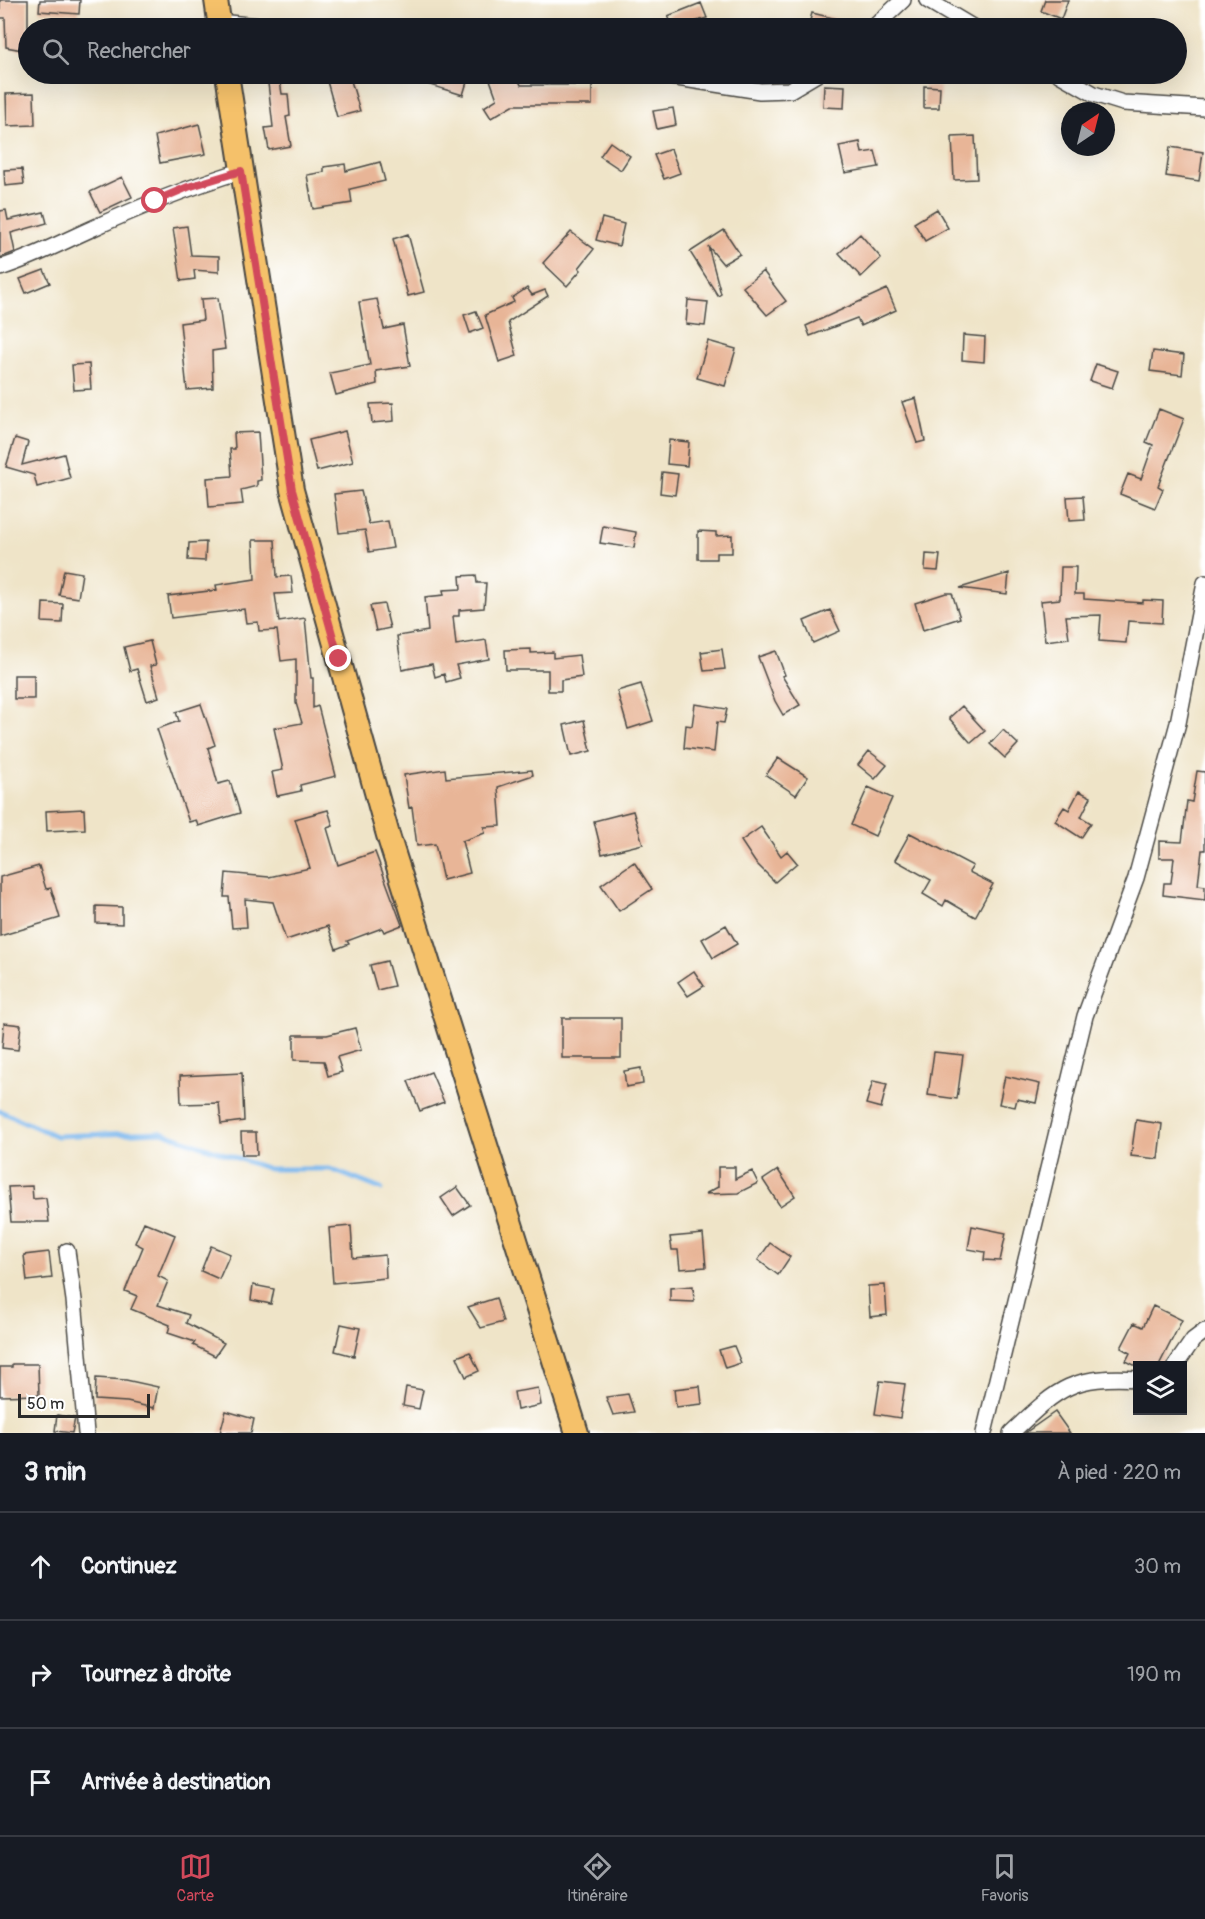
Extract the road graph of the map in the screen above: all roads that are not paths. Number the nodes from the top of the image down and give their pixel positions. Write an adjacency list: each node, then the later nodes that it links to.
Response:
1 (903, 0): 3 (street)
2 (927, 0): 4 (street)
3 (884, 18)
4 (957, 18)
5 (228, 84): 10 (main road)
6 (720, 84): 7 (street)
7 (800, 84)
8 (1076, 84): 9 (street)
9 (1205, 108)
10 (241, 171): 11 (street); 18 (main road)
11 (0, 268)
12 (1205, 583): 19 (street)
13 (67, 1251): 17 (street)
14 (1205, 1331): 15 (street)
15 (1178, 1361)
16 (1133, 1379): 20 (street)
17 (86, 1433)
18 (577, 1433)
19 (984, 1433)
20 (1011, 1433)

